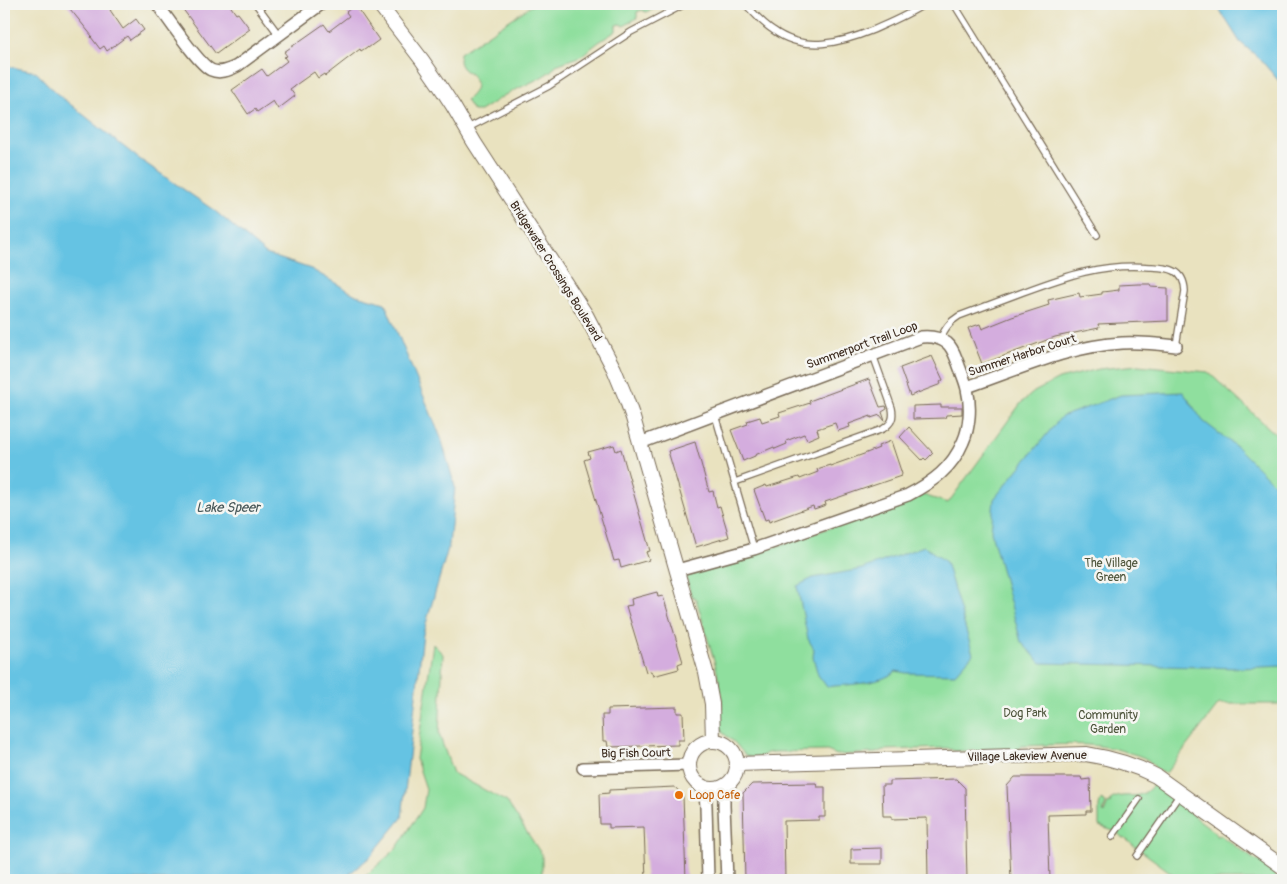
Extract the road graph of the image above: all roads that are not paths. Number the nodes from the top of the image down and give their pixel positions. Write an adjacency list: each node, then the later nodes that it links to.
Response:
1 (157, 4): 9 (street)
2 (256, 4): 9 (lane)
3 (321, 4): 9 (street)
4 (379, 4): 10 (street, Bridgewater Crossings Boulevard)
5 (685, 4): 10 (lane)
6 (745, 4): 7 (lane)
7 (924, 4)
8 (954, 4): 11 (lane)
9 (279, 35)
10 (466, 129): 17 (street, Bridgewater Crossings Boulevard)
11 (1097, 235)
12 (940, 339): 13 (lane); 14 (street, Summerport Trail Loop); 15 (street)
13 (1176, 346): 15 (street, Summer Harbor Court)
14 (873, 355): 16 (street, Summerport Trail Loop); 18 (lane)
15 (967, 387): 19 (street)
16 (715, 415): 17 (street, Summerport Trail Loop); 18 (lane)
17 (640, 443): 20 (street, Bridgewater Crossings Boulevard)
18 (734, 482): 19 (lane)
19 (754, 549): 20 (street)
20 (677, 570): 21 (street, Bridgewater Crossings Boulevard)
21 (713, 741): 22 (street); 23 (street)
22 (738, 764): 25 (street); 27 (street, Village Lakeview Avenue)
23 (689, 765): 24 (street, Big Fish Court); 26 (street)
24 (583, 768)
25 (727, 785): 26 (street); 33 (street)
26 (702, 786): 32 (street)
27 (1181, 793): 30 (lane); 31 (street, Village Lakeview Avenue)
28 (1139, 799): 29 (lane)
29 (1112, 837)
30 (1138, 856)
31 (1283, 867)
32 (708, 880)
33 (726, 880)

